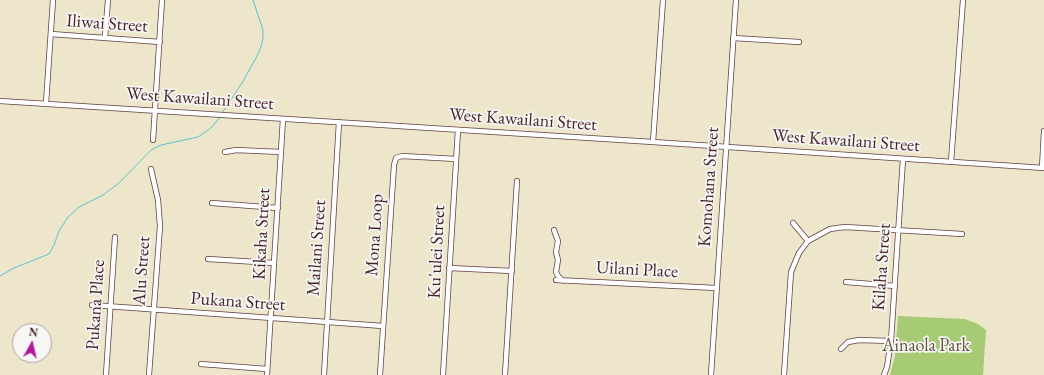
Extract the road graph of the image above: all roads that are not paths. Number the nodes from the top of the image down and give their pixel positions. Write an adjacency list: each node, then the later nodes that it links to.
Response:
1 (53, 0): 7 (street)
2 (108, 0): 8 (street)
3 (162, 0): 10 (street)
4 (663, 0): 20 (street)
5 (736, 0): 9 (street, Komohana Street)
6 (963, 0): 26 (street)
7 (51, 34): 8 (street, Iliwai Street); 13 (street)
8 (106, 37): 10 (street, Iliwai Street)
9 (733, 38): 11 (street); 21 (street, Komohana Street)
10 (160, 42): 14 (street)
11 (799, 42)
12 (0, 101): 13 (street, West Kawailani Street)
13 (46, 103): 14 (street, West Kawailani Street)
14 (156, 110): 15 (street, West Kawailani Street); 19 (street)
15 (283, 119): 16 (street, West Kawailani Street); 23 (street, Kikaha Street)
16 (339, 122): 17 (street, West Kawailani Street); 51 (street, Mailani Street)
17 (458, 130): 20 (street, West Kawailani Street); 24 (street, Ku'ulei Street)
18 (1044, 131): 27 (street)
19 (153, 140)
20 (653, 142): 21 (street, West Kawailani Street)
21 (726, 147): 25 (street, West Kawailani Street); 46 (street, Komohana Street)
22 (225, 152): 23 (street)
23 (281, 152): 31 (street, Kikaha Street)
24 (456, 159): 40 (street, Ku'ulei Street); 52 (street, Mona Loop)
25 (903, 159): 26 (street, West Kawailani Street); 34 (street, Kilaha Street)
26 (951, 162): 27 (street, West Kawailani Street)
27 (1043, 168)
28 (152, 169): 49 (street, Alu Street)
29 (518, 181): 41 (street)
30 (212, 203): 31 (street)
31 (278, 208): 39 (street, Kikaha Street)
32 (793, 223): 37 (street)
33 (554, 230): 43 (street)
34 (899, 230): 35 (street); 37 (street); 45 (street, Kilaha Street)
35 (962, 234)
36 (115, 237): 48 (street, Pukana Place)
37 (808, 241): 65 (street)
38 (208, 259): 39 (street)
39 (274, 262): 50 (street, Kikaha Street)
40 (449, 268): 41 (street); 62 (street, Ku'ulei Street)
41 (512, 271): 63 (street)
42 (556, 280): 43 (street, Uilani Place)
43 (563, 281): 46 (street, Uilani Place)
44 (846, 282): 45 (street)
45 (895, 286): 53 (street, Kilaha Street)
46 (716, 288): 64 (street, Komohana Street)
47 (92, 305): 48 (street, Pukana Street)
48 (110, 306): 49 (street, Pukana Street); 57 (street, Pukana Place)
49 (153, 310): 50 (street, Pukana Street); 58 (street, Alu Street)
50 (271, 318): 51 (street, Pukana Street); 56 (street, Kikaha Street)
51 (326, 322): 52 (street, Pukana Street); 60 (street, Mailani Street)
52 (383, 326): 61 (street, Mona Loop)
53 (892, 341): 54 (street); 66 (street, Kilaha Street)
54 (841, 349)
55 (201, 364): 56 (street)
56 (267, 369): 59 (street, Kikaha Street)
57 (106, 375)
58 (149, 375)
59 (267, 375)
60 (324, 375)
61 (380, 375)
62 (443, 375)
63 (505, 375)
64 (711, 375)
65 (784, 375)
66 (884, 375)

